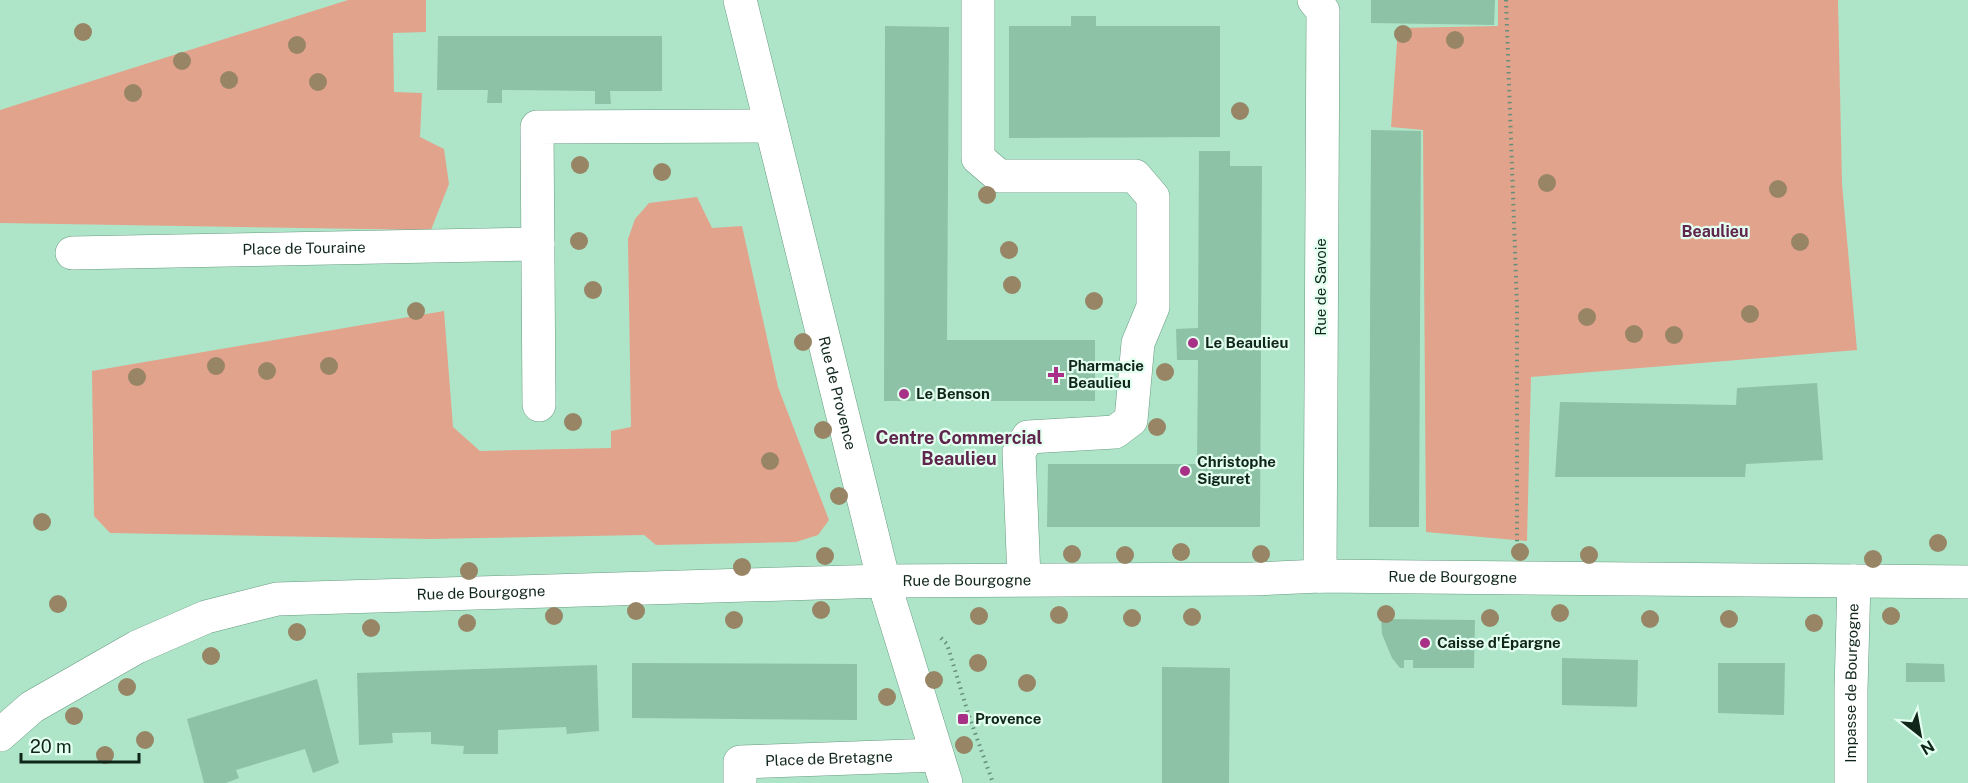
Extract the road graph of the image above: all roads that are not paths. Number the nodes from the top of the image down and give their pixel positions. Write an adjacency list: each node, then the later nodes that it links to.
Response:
1 (740, 0): 4 (street, Rue de Provence)
2 (978, 0): 9 (street)
3 (1314, 0): 8 (street, Rue de Savoie)
4 (771, 126): 5 (street); 10 (street, Rue de Provence)
5 (538, 244): 6 (street, Place de Touraine); 7 (street)
6 (72, 253)
7 (539, 405)
8 (1320, 576): 9 (street, Rue de Bourgogne); 11 (street, Rue de Bourgogne)
9 (1024, 579): 10 (street, Rue de Bourgogne)
10 (884, 581): 13 (street, Rue de Bourgogne); 14 (street, Rue de Provence)
11 (1854, 581): 12 (street, Rue de Bourgogne); 16 (street, Impasse de Bourgogne)
12 (1968, 582)
13 (0, 735)
14 (941, 769): 15 (street, Place de Bretagne)
15 (740, 783)
16 (1851, 783)

